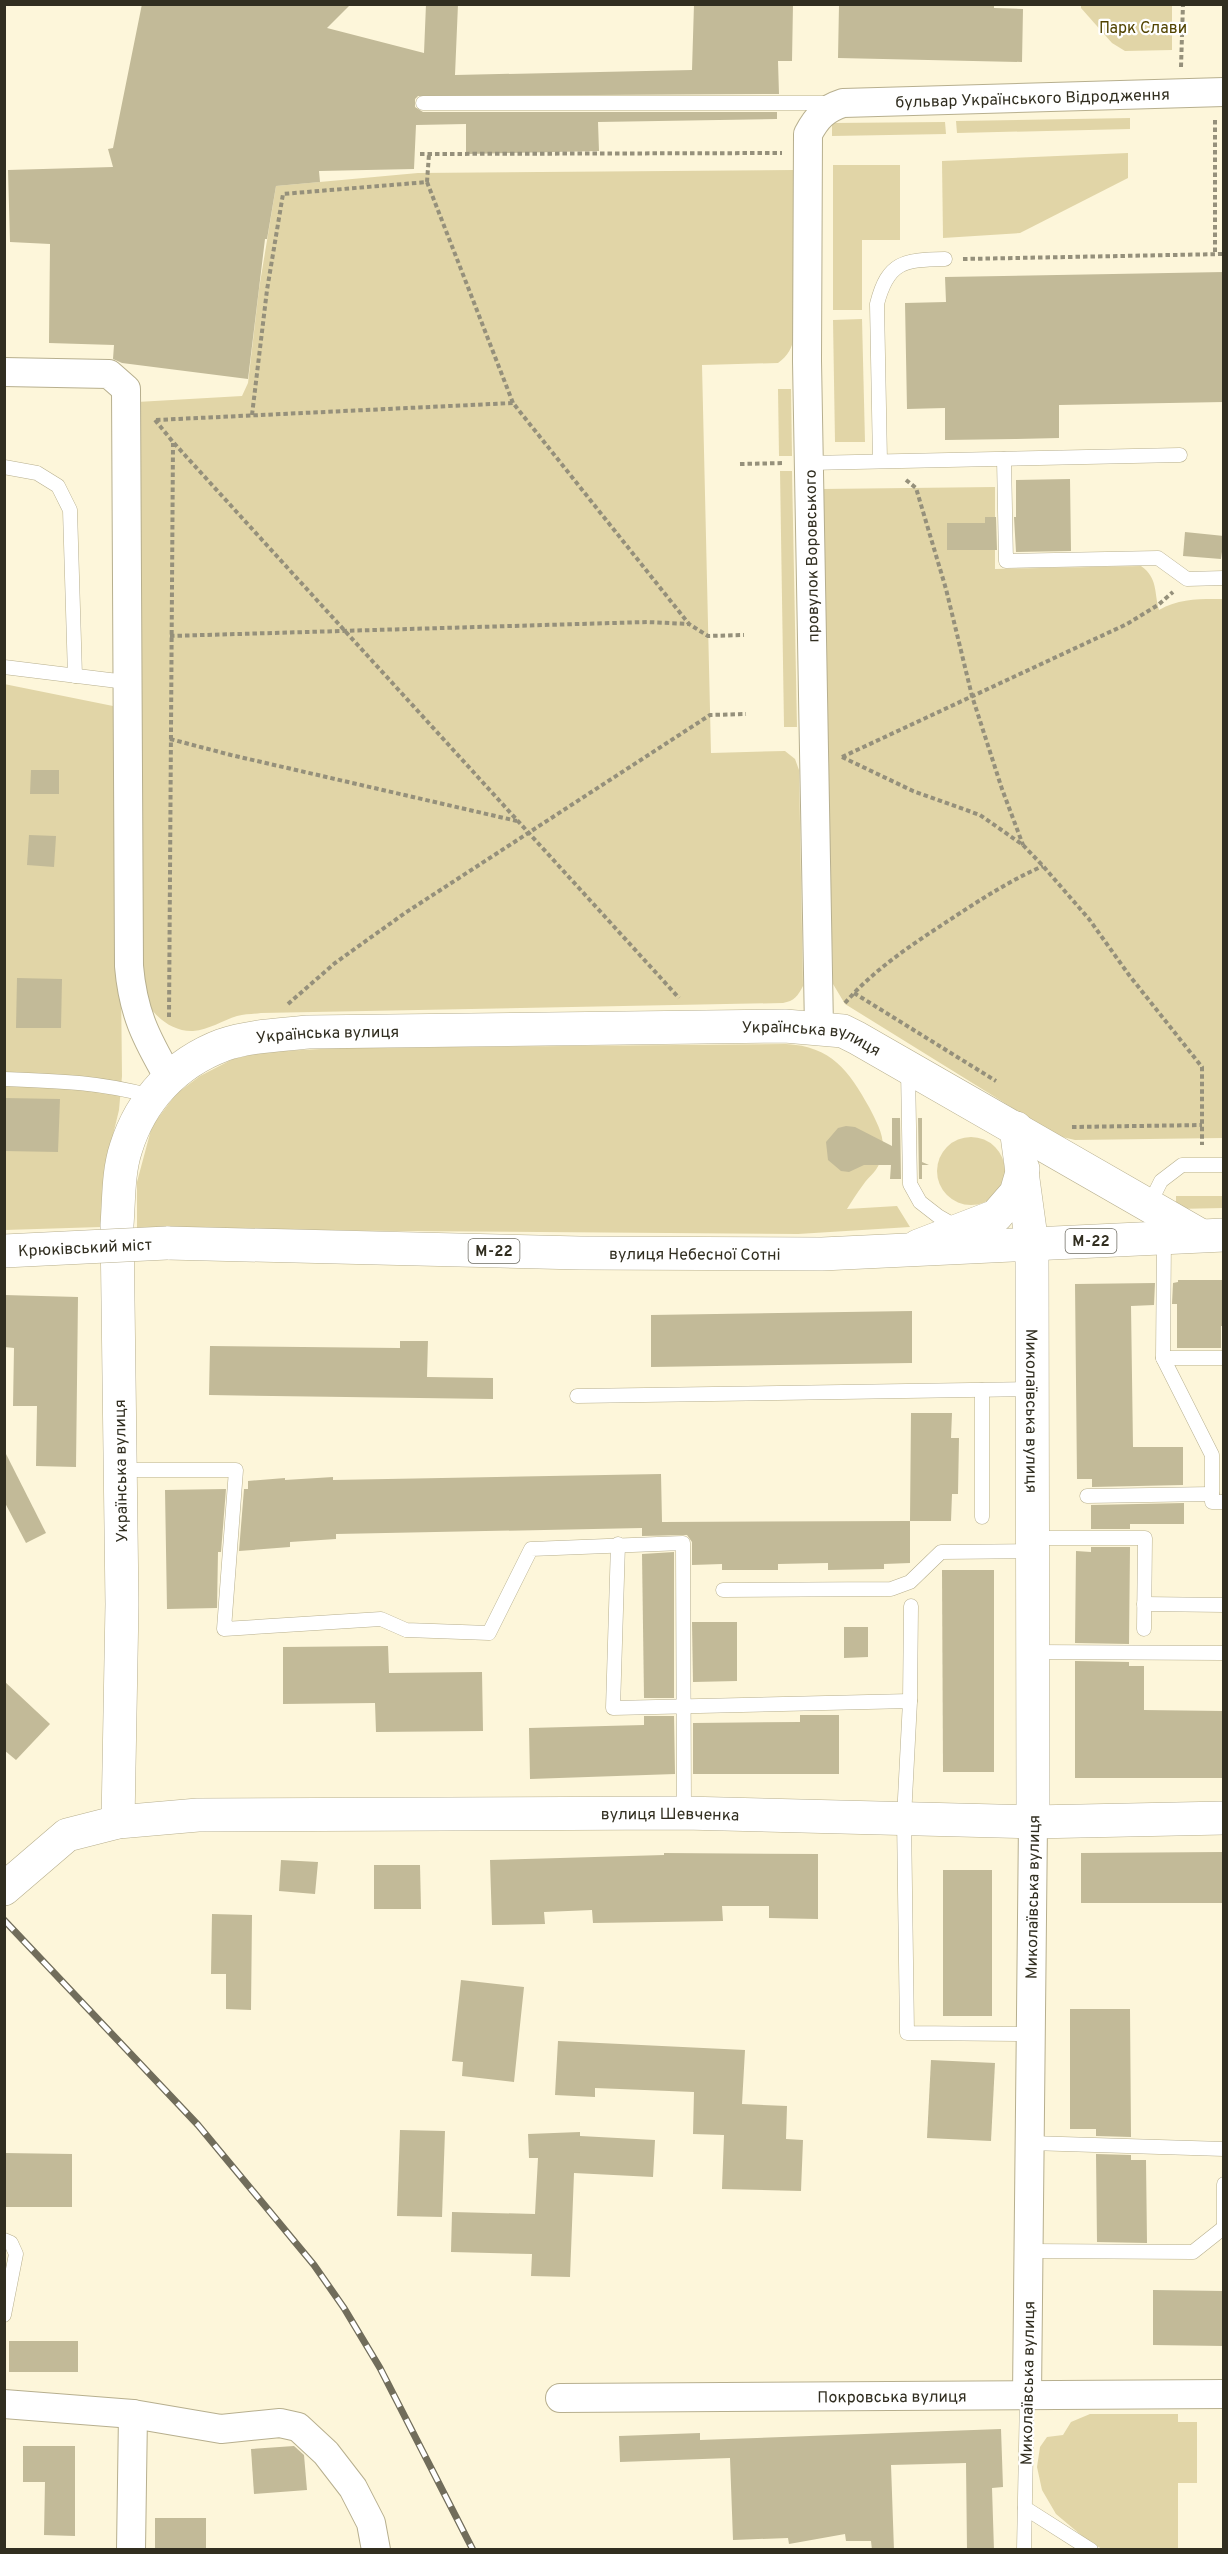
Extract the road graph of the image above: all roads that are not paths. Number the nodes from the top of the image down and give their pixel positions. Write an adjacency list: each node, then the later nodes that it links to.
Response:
1 (1219, 92): 3 (street, бульвар Українського Відродження)
2 (423, 103): 3 (lane)
3 (843, 103): 9 (street, провулок Воровського)
4 (945, 259): 8 (lane)
5 (4, 372): 14 (street)
6 (1180, 455): 7 (lane)
7 (1004, 459): 8 (lane); 11 (lane)
8 (880, 461): 9 (lane)
9 (809, 463): 15 (street, провулок Воровського)
10 (4, 467): 13 (lane)
11 (1224, 578)
12 (4, 667): 13 (lane)
13 (75, 676): 14 (lane)
14 (126, 682): 18 (street)
15 (819, 1028): 16 (main road, Українська вулиця); 18 (main road, Українська вулиця)
16 (908, 1065): 19 (main road, Українська вулиця); 23 (lane)
17 (4, 1079): 18 (lane)
18 (160, 1087): 36 (main road, Українська вулиця)
19 (1016, 1128): 21 (main road, Миколаївська вулиця); 22 (main road, Українська вулиця)
20 (1224, 1165): 22 (lane)
21 (1023, 1168): 23 (main road); 27 (main road, Миколаївська вулиця)
22 (1148, 1204): 24 (main road, Українська вулиця); 25 (lane)
23 (962, 1230): 28 (lane); 30 (main road)
24 (1212, 1235): 25 (main road, вулиця Небесної Сотні / М-22)
25 (1157, 1236): 27 (main road, вулиця Небесної Сотні / М-22); 31 (lane)
26 (166, 1243): 29 (main road, Крюківський міст / М-22, bridge); 30 (main road, вулиця Небесної Сотні / М-22)
27 (1032, 1245): 28 (main road, вулиця Небесної Сотні / М-22); 33 (main road, Миколаївська вулиця)
28 (995, 1247): 30 (main road, вулиця Небесної Сотні / М-22)
29 (4, 1251)
30 (907, 1251)
31 (1163, 1358): 32 (lane); 37 (lane)
32 (1224, 1358)
33 (1032, 1389): 34 (lane); 42 (main road, Миколаївська вулиця)
34 (982, 1390): 35 (lane); 40 (lane)
35 (577, 1396)
36 (120, 1470): 41 (lane); 55 (main road, Українська вулиця)
37 (1212, 1494): 38 (lane); 39 (lane)
38 (1087, 1496)
39 (1224, 1502)
40 (982, 1516)
41 (618, 1544): 51 (lane); 51 (lane)
42 (1033, 1545): 43 (lane); 44 (lane); 48 (main road, Миколаївська вулиця)
43 (723, 1590)
44 (1144, 1604): 45 (lane); 47 (lane)
45 (1224, 1605)
46 (911, 1606): 50 (lane)
47 (1144, 1629)
48 (1033, 1652): 49 (lane); 56 (main road, Миколаївська вулиця)
49 (1223, 1653)
50 (910, 1701): 51 (lane); 53 (lane)
51 (684, 1706): 52 (lane)
52 (684, 1813): 53 (main road, вулиця Шевченка); 55 (main road, вулиця Шевченка)
53 (904, 1818): 56 (main road, вулиця Шевченка); 58 (lane)
54 (1224, 1818): 56 (main road, вулиця Шевченка)
55 (118, 1822): 57 (main road, вулиця Шевченка)
56 (1033, 1822): 58 (street, Миколаївська вулиця)
57 (4, 1889)
58 (1031, 2034): 59 (street, Миколаївська вулиця)
59 (1030, 2143): 60 (lane); 64 (street, Миколаївська вулиця)
60 (1224, 2149)
61 (1224, 2184): 62 (lane)
62 (1223, 2229): 64 (lane)
63 (4, 2240): 65 (lane)
64 (1029, 2251): 67 (street, Миколаївська вулиця)
65 (4, 2315)
66 (1224, 2394): 67 (street, Покровська вулиця)
67 (1027, 2396): 68 (street, Покровська вулиця); 71 (lane, Миколаївська вулиця)
68 (560, 2398)
69 (4, 2404): 70 (street)
70 (133, 2414): 72 (street); 73 (street)
71 (1025, 2508): 74 (lane, Миколаївська вулиця); 75 (lane)
72 (131, 2550)
73 (376, 2550)
74 (1024, 2550)
75 (1091, 2550)

